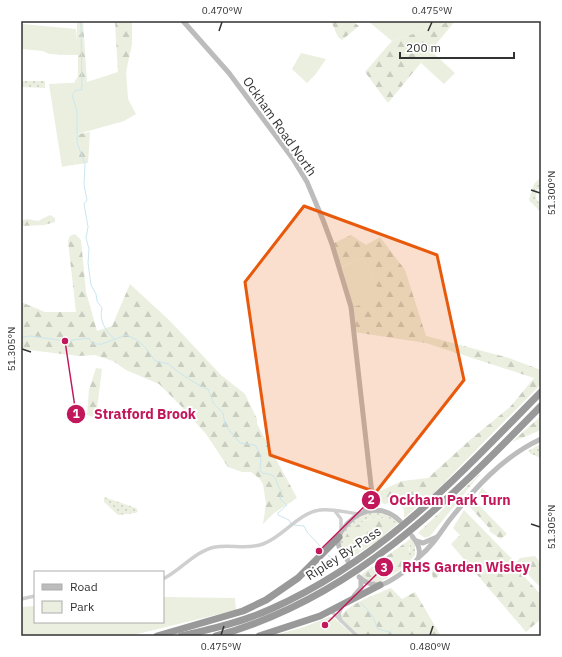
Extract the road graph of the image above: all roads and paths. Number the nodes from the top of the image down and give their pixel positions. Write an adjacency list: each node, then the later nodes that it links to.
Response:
1 (183, 21): 5 (main road, Ockham Road North)
2 (541, 392): 9 (highway, Ripley By-Pass)
3 (541, 406): 10 (highway, Ripley By-Pass)
4 (541, 439): 12 (main road)
5 (372, 494): 6 (main road, Ockham Road North); 8 (main road, Ockham Road North)
6 (376, 510): 8 (main road); 9 (main road)
7 (334, 511): 8 (street); 11 (street); 17 (street)
8 (363, 513): 11 (main road)
9 (404, 521): 15 (highway, Ripley By-Pass)
10 (412, 533): 13 (main road); 16 (highway, Ripley By-Pass)
11 (340, 535): 15 (main road); 24 (highway)
12 (437, 537): 13 (main road); 14 (main road)
13 (416, 541): 14 (main road)
14 (419, 557): 18 (main road)
15 (350, 562): 25 (highway, Ripley By-Pass)
16 (360, 575): 18 (main road); 22 (main road); 26 (highway, Ripley By-Pass)
17 (164, 579)
18 (380, 585): 21 (highway)
19 (34, 596): 20 (street)
20 (21, 599)
21 (342, 606): 22 (highway); 23 (street)
22 (331, 611): 23 (street); 27 (highway)
23 (342, 623): 28 (street)
24 (157, 636)
25 (181, 636)
26 (216, 636)
27 (259, 636)
28 (357, 636)

